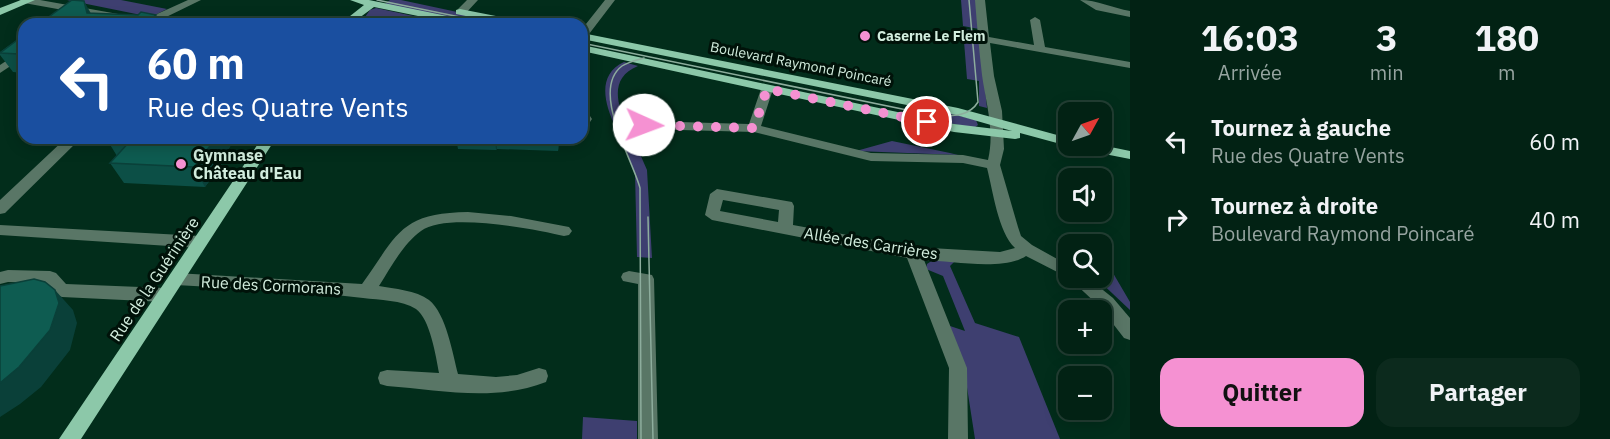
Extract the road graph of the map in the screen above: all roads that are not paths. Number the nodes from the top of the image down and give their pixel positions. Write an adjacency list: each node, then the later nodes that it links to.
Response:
1 (26, 0): 10 (street); 11 (main road)
2 (196, 0): 16 (street)
3 (358, 0): 9 (main road); 17 (main road)
4 (406, 0): 12 (main road)
5 (473, 0): 12 (street)
6 (610, 0): 22 (street)
7 (980, 0): 24 (street)
8 (1085, 0): 13 (street)
9 (373, 2): 18 (main road); 19 (main road)
10 (80, 9): 14 (street); 15 (street)
11 (0, 10)
12 (460, 12): 20 (main road)
13 (1130, 14)
14 (69, 18)
15 (127, 18)
16 (162, 18)
17 (349, 18)
18 (352, 18)
19 (445, 18)
20 (490, 18)
21 (1035, 20): 26 (street)
22 (588, 28)
23 (588, 37): 32 (main road, Boulevard Raymond Poincaré)
24 (984, 39): 26 (street); 32 (street)
25 (588, 49): 30 (main road, Boulevard Raymond Poincaré)
26 (1040, 49): 28 (street)
27 (18, 56): 29 (street)
28 (1130, 65)
29 (0, 70)
30 (767, 89): 32 (main road, Boulevard Raymond Poincaré); 33 (street)
31 (644, 125): 33 (street)
32 (996, 127): 34 (main road, Boulevard Raymond Poincaré); 39 (street)
33 (754, 128): 39 (street)
34 (1058, 140)
35 (68, 144): 40 (street)
36 (265, 144): 44 (main road, Rue de la Guérinière)
37 (1112, 151): 38 (main road)
38 (1130, 155)
39 (993, 165): 45 (street)
40 (0, 209)
41 (0, 230): 44 (street)
42 (785, 230): 46 (street, Allée des Carrières)
43 (564, 231): 52 (street)
44 (200, 242): 50 (main road, Rue de la Guérinière)
45 (1026, 249): 46 (street, Allée des Carrières); 47 (street)
46 (913, 253): 60 (street)
47 (1058, 267)
48 (629, 277): 59 (street)
49 (0, 278): 53 (street)
50 (176, 279): 52 (street, Rue des Cormorans); 53 (main road, Rue de la Guérinière)
51 (1090, 288): 54 (street)
52 (367, 291): 57 (street, Rue des Cormorans)
53 (165, 295): 58 (main road, Rue de la Guérinière)
54 (1130, 333)
55 (539, 376): 57 (street)
56 (387, 378): 57 (street)
57 (451, 382)
58 (69, 439)
59 (648, 439)
60 (958, 439)

